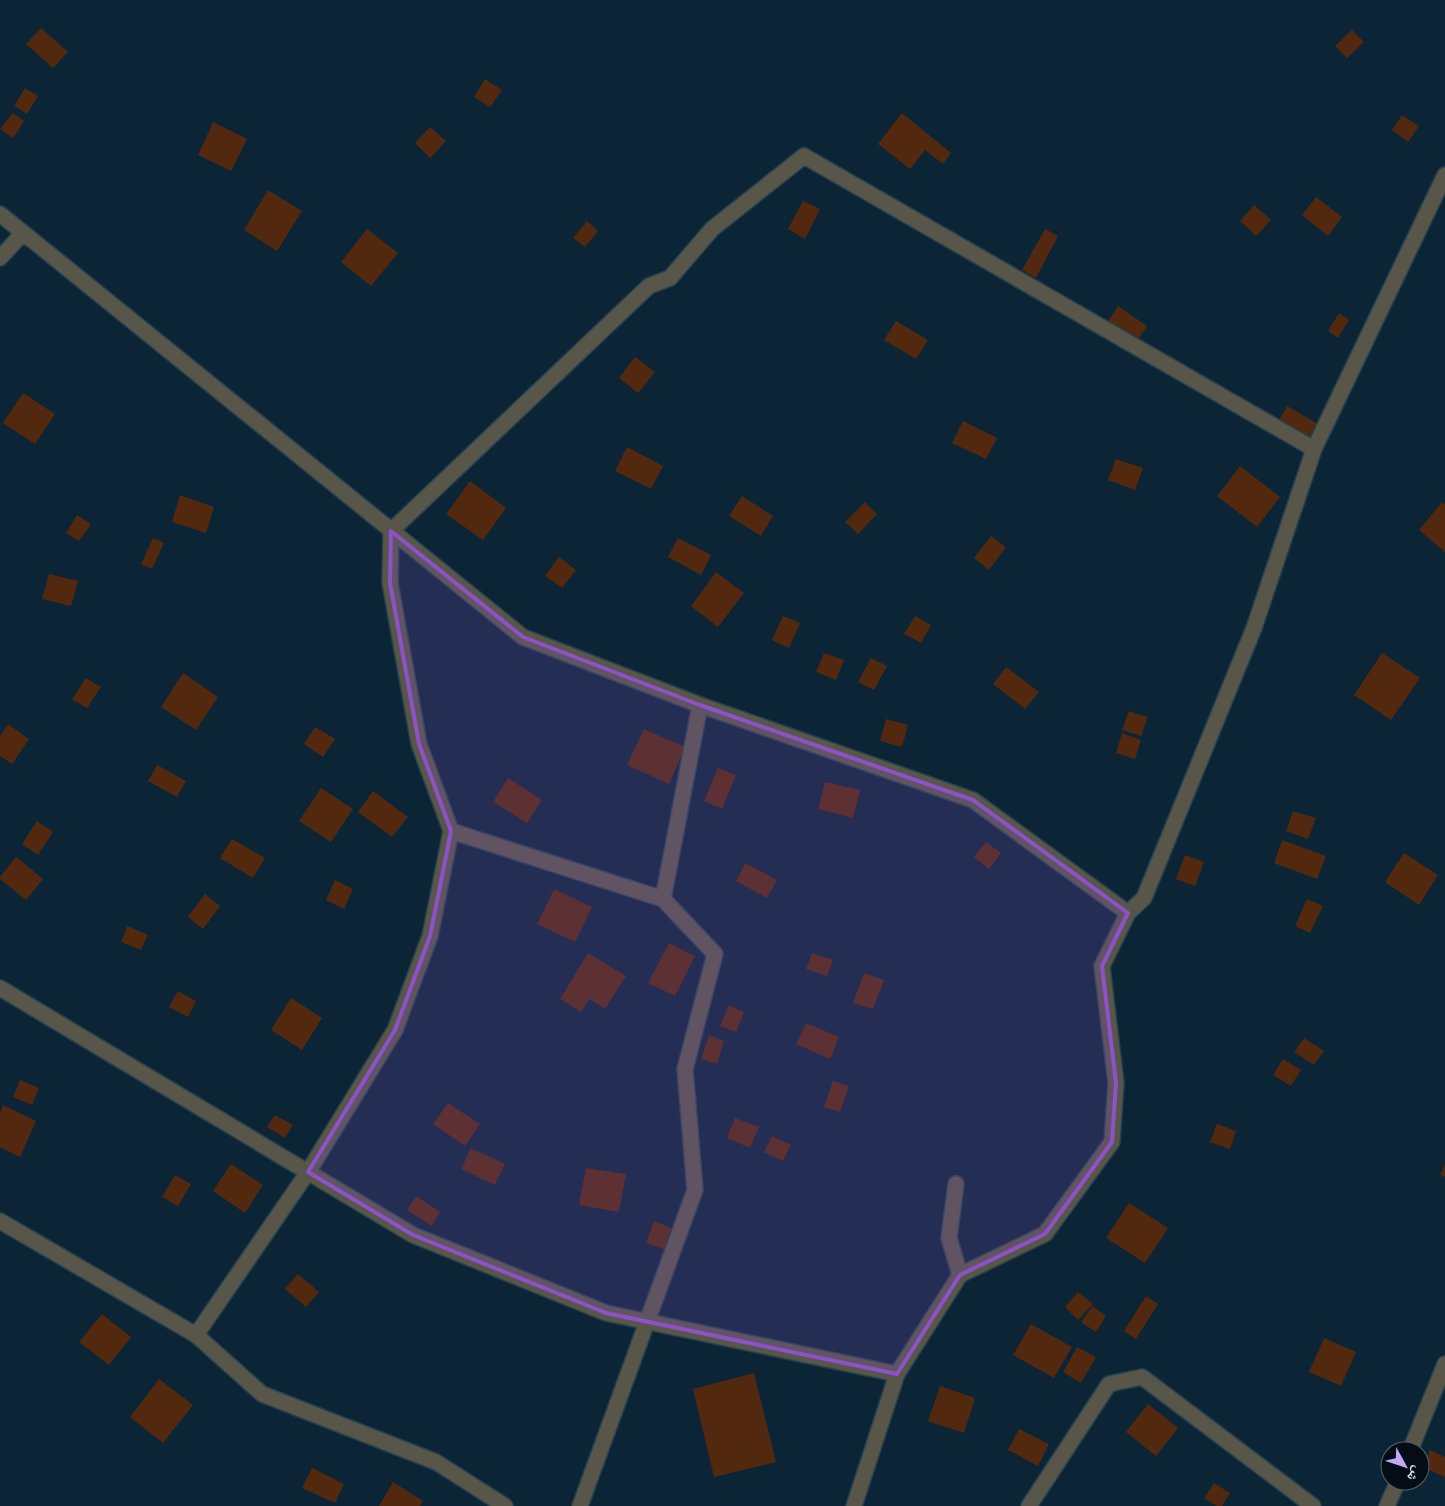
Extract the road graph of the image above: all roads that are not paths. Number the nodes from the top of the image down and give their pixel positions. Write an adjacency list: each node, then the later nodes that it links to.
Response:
1 (1445, 175): 5 (street)
2 (0, 214): 3 (street)
3 (23, 233): 4 (street); 6 (street)
4 (0, 258)
5 (1314, 449): 6 (street); 10 (street)
6 (391, 531): 7 (street); 8 (street)
7 (700, 705): 9 (street); 10 (street)
8 (452, 831): 9 (street); 12 (street)
9 (663, 899): 16 (street)
10 (1128, 913): 15 (street)
11 (0, 988): 12 (street)
12 (308, 1172): 16 (street); 17 (street)
13 (956, 1184): 15 (street)
14 (0, 1221): 17 (street)
15 (960, 1275): 19 (street)
16 (648, 1321): 19 (street); 23 (street)
17 (196, 1335): 22 (street)
18 (1445, 1364): 20 (street)
19 (898, 1374): 24 (street)
20 (1414, 1441)
21 (1394, 1491): 27 (street)
22 (505, 1506)
23 (580, 1506)
24 (854, 1506)
25 (1029, 1506): 26 (street)
26 (1313, 1506)
27 (1388, 1506)

